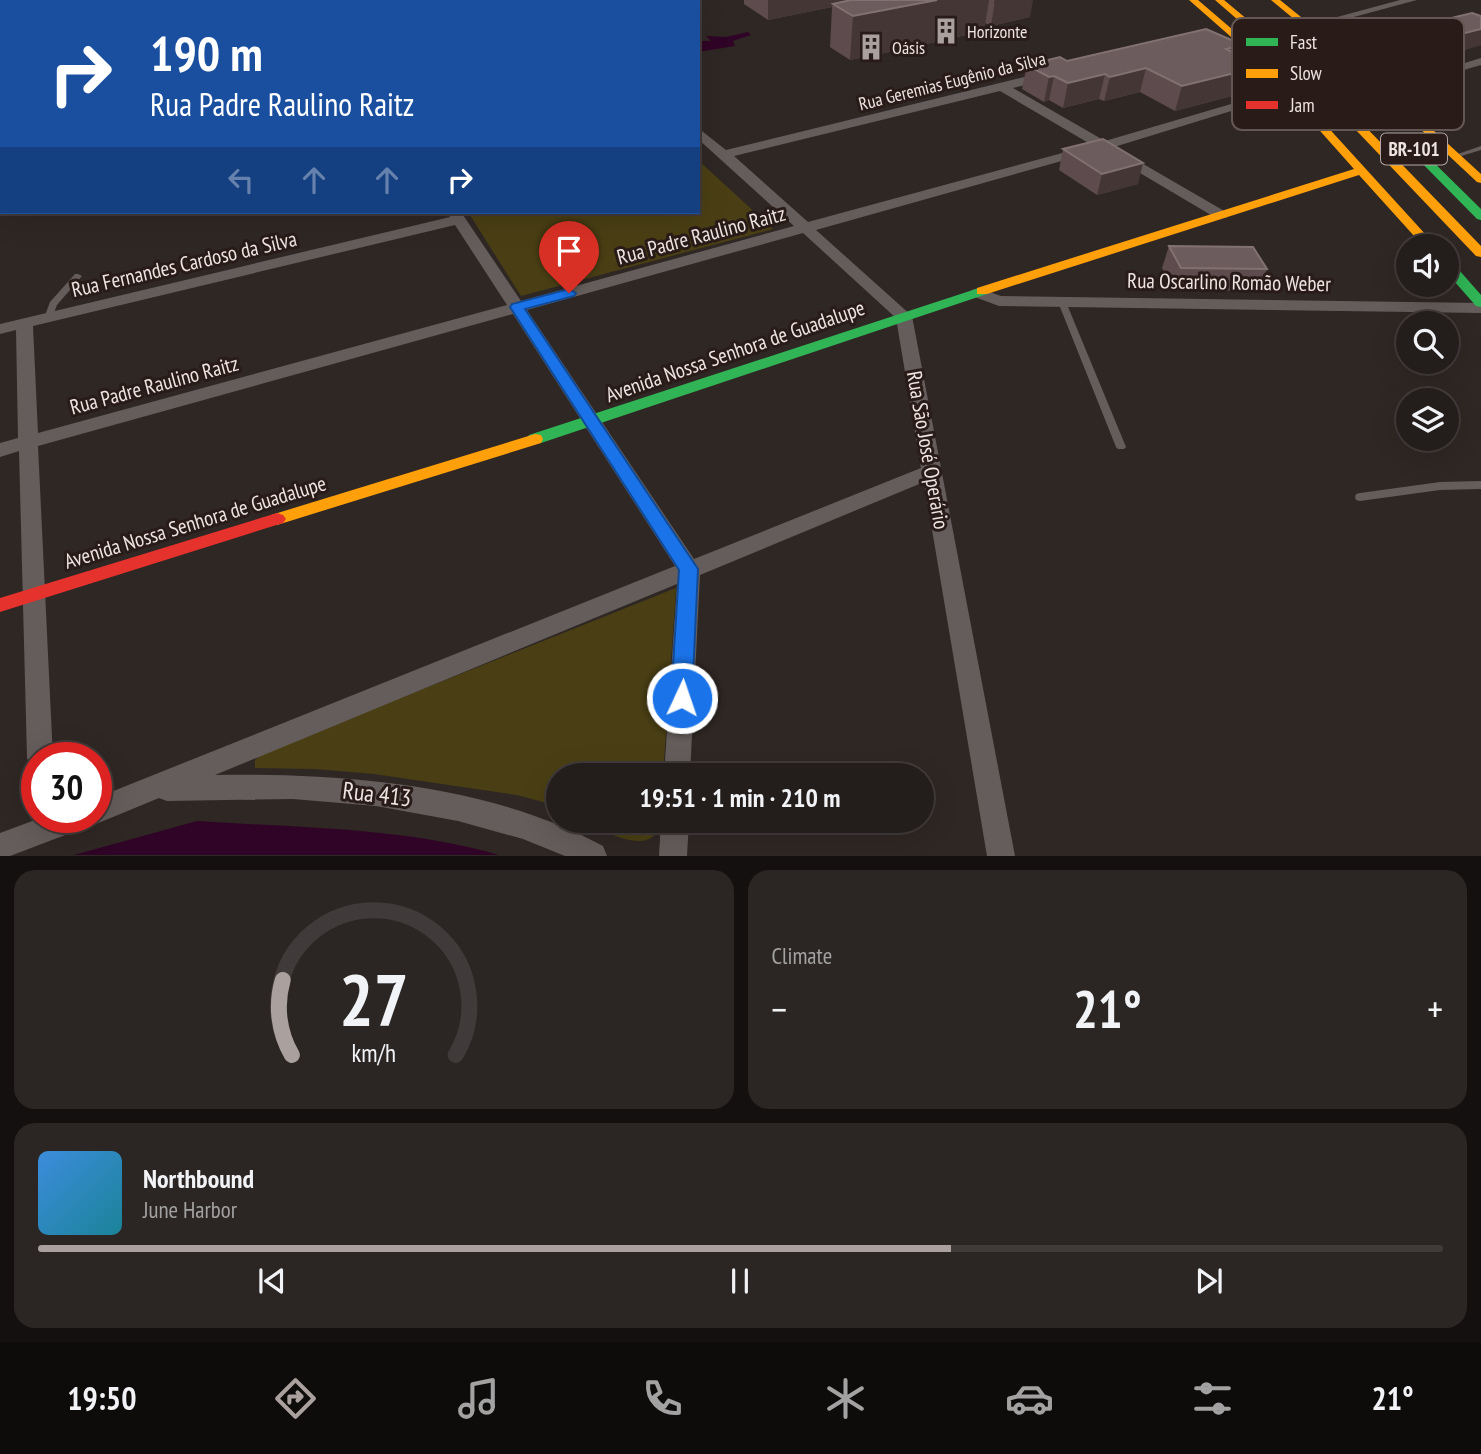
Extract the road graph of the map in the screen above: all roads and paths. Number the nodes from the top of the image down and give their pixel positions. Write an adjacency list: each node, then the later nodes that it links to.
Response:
1 (1193, 0): 8 (main road)
2 (1219, 0): 5 (main road, BR-101)
3 (1275, 0): 6 (main road)
4 (1412, 0): 7 (street)
5 (1241, 18)
6 (1299, 18)
7 (1341, 18)
8 (1232, 39)
9 (1481, 61): 10 (street)
10 (1464, 66)
11 (1056, 74): 12 (street, Rua Geremias Eugênio da Silva)
12 (1003, 87): 20 (street); 22 (street, Rua Geremias Eugênio da Silva)
13 (1232, 108): 20 (street, Rua Padre Raulino Raitz)
14 (1326, 130): 25 (main road)
15 (1354, 130): 24 (main road)
16 (1363, 130): 24 (main road, BR-101)
17 (1427, 130): 23 (main road)
18 (700, 134): 22 (street)
19 (1406, 141): 29 (main road, BR-101)
20 (1102, 146): 28 (street); 30 (street, Rua Padre Raulino Raitz)
21 (1481, 148): 23 (lane)
22 (723, 155): 30 (street)
23 (1455, 156): 26 (main road)
24 (1395, 162): 32 (main road, BR-101)
25 (1363, 170): 28 (main road, Avenida Nossa Senhora de Guadalupe); 31 (main road)
26 (1481, 180)
27 (457, 215): 38 (street); 40 (street, Rua Fernandes Cardoso da Silva)
28 (1221, 215): 35 (main road, Avenida Nossa Senhora de Guadalupe)
29 (1481, 216)
30 (805, 228): 38 (street, Rua Padre Raulino Raitz); 39 (street)
31 (1420, 234)
32 (1481, 253)
33 (78, 276): 40 (lane)
34 (1459, 279): 37 (main road)
35 (978, 293): 36 (street, Rua Oscarlino Romão Weber); 39 (main road, Avenida Nossa Senhora de Guadalupe)
36 (1062, 302): 37 (street, Rua Oscarlino Romão Weber); 45 (lane)
37 (1481, 306)
38 (517, 307): 43 (street); 44 (street, Rua Padre Raulino Raitz)
39 (904, 316): 43 (main road, Avenida Nossa Senhora de Guadalupe); 47 (street, Rua São José Operário)
40 (48, 318): 41 (street, Rua Fernandes Cardoso da Silva)
41 (24, 324): 42 (street, Rua Fernandes Cardoso da Silva); 44 (street)
42 (0, 329)
43 (592, 421): 50 (street); 51 (main road, Avenida Nossa Senhora de Guadalupe)
44 (28, 442): 46 (street, Rua Padre Raulino Raitz); 51 (street)
45 (1121, 447)
46 (0, 450)
47 (932, 471): 50 (street); 62 (street, Rua São José Operário)
48 (1481, 485): 49 (lane)
49 (1360, 497)
50 (689, 569): 54 (street); 55 (street)
51 (34, 594): 52 (main road, Avenida Nossa Senhora de Guadalupe); 53 (street)
52 (0, 605)
53 (39, 742)
54 (678, 763)
55 (151, 790): 56 (street); 60 (street, Rua 413)
56 (112, 805)
57 (25, 833): 59 (street)
58 (674, 833): 61 (street)
59 (0, 846)
60 (593, 856)
61 (673, 856)
62 (1001, 856)

